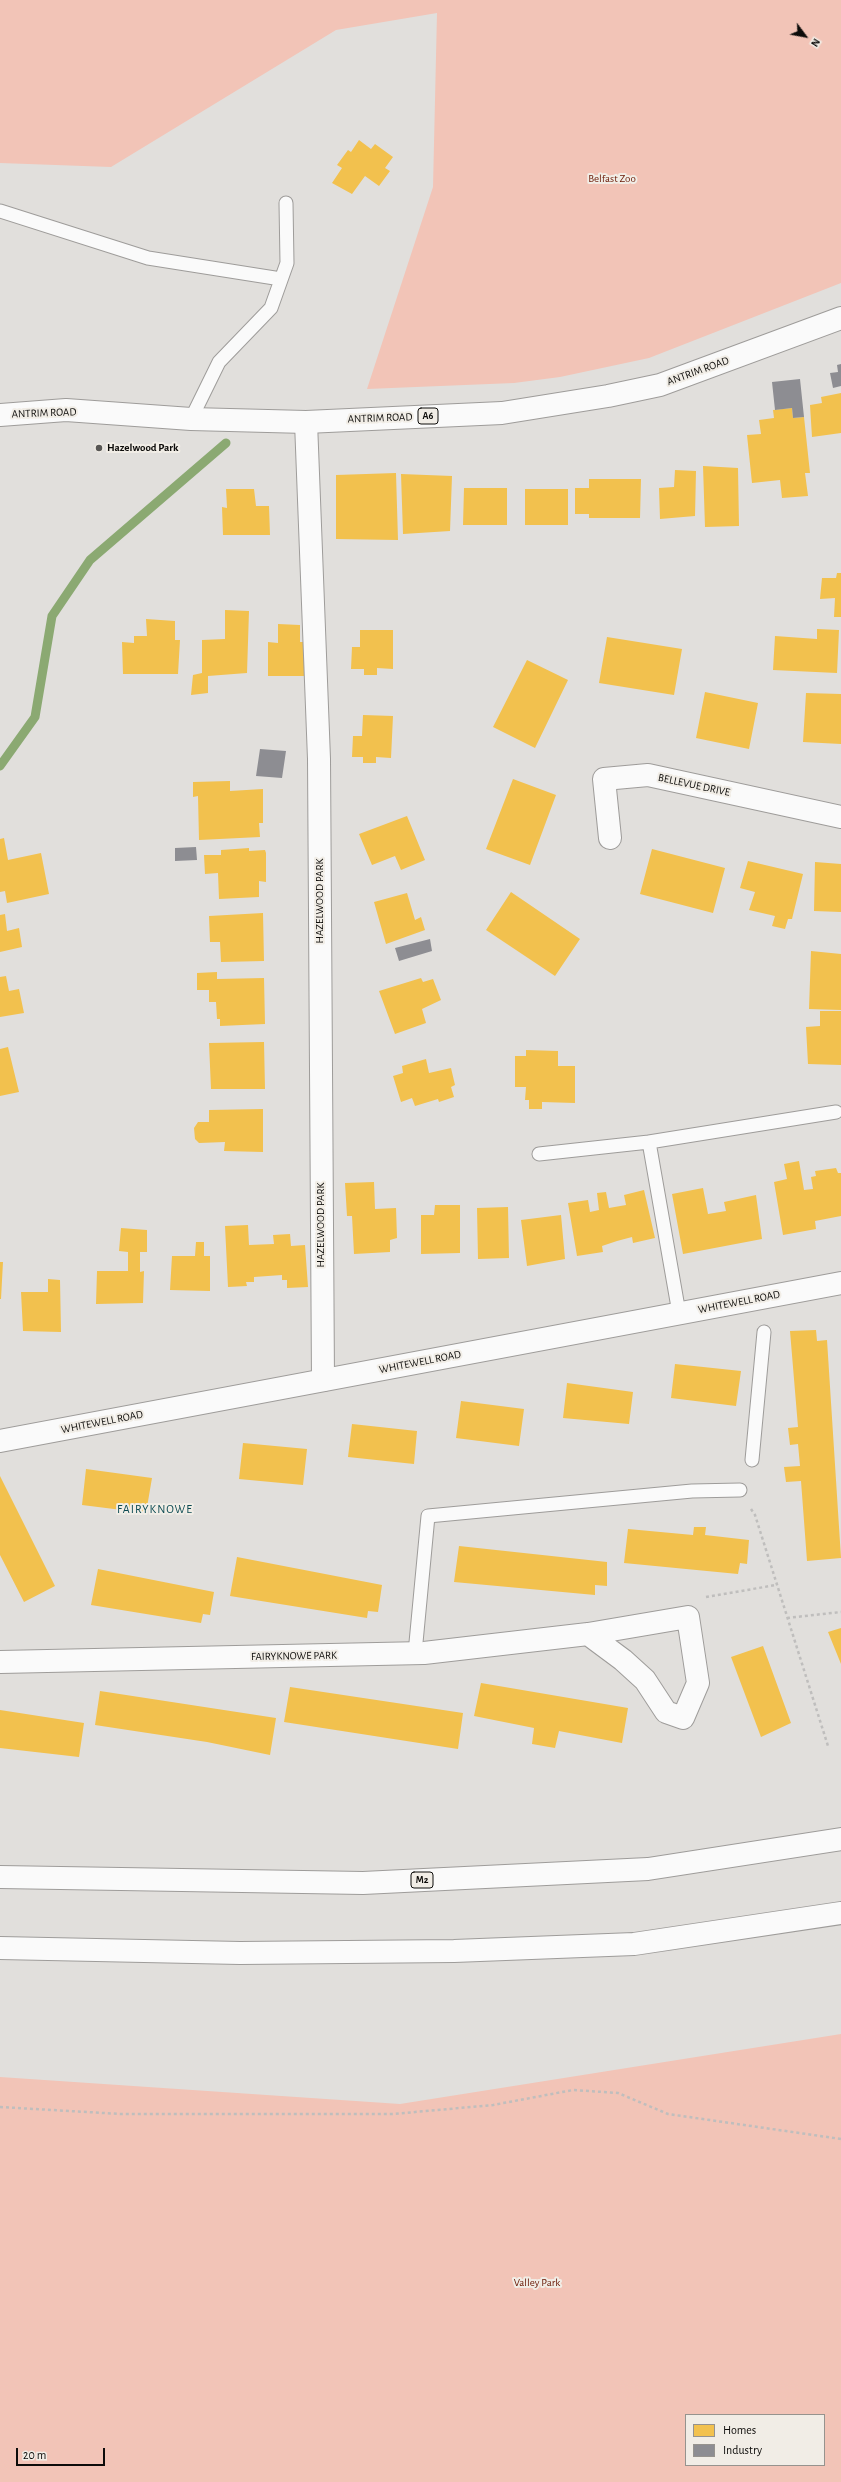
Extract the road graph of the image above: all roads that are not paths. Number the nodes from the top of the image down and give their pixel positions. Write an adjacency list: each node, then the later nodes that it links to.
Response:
1 (286, 203): 3 (lane)
2 (0, 211): 3 (lane)
3 (281, 279): 6 (lane)
4 (841, 318): 7 (main road, ANTRIM ROAD / A6)
5 (0, 415): 6 (main road, ANTRIM ROAD / A6)
6 (191, 419): 7 (main road, ANTRIM ROAD / A6)
7 (306, 422): 16 (main road, HAZELWOOD PARK)
8 (841, 817): 9 (main road, BELLEVUE DRIVE)
9 (610, 838)
10 (836, 1112): 11 (lane)
11 (650, 1142): 12 (lane); 14 (lane)
12 (539, 1154)
13 (841, 1282): 14 (main road, WHITEWELL ROAD)
14 (679, 1313): 16 (main road, WHITEWELL ROAD)
15 (764, 1332): 18 (lane)
16 (323, 1380): 17 (main road, WHITEWELL ROAD)
17 (0, 1441)
18 (752, 1460)
19 (740, 1490): 21 (lane)
20 (588, 1634): 20 (main road, FAIRYKNOWE PARK); 21 (main road, FAIRYKNOWE PARK)
21 (415, 1653): 22 (main road, FAIRYKNOWE PARK)
22 (0, 1662)
23 (841, 1839): 24 (main road, M2)
24 (0, 1877)
25 (841, 1913): 26 (main road)
26 (0, 1948)

